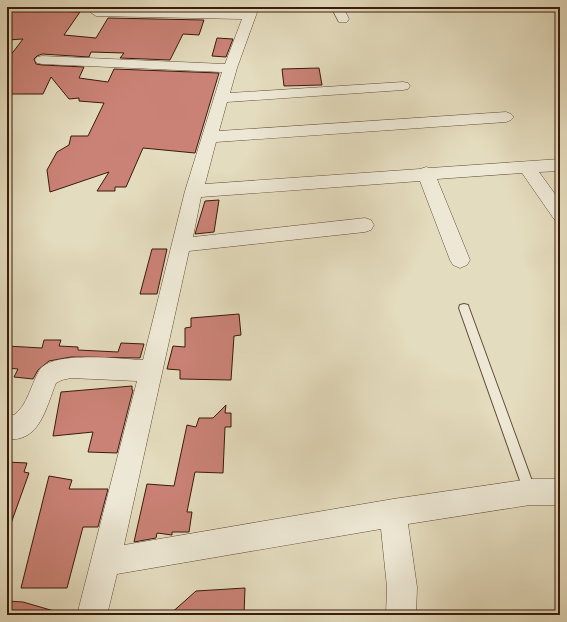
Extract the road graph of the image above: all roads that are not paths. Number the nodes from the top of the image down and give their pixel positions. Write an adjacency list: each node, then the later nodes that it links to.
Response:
1 (336, 7): 4 (street)
2 (96, 12): 3 (street)
3 (251, 12): 6 (street)
4 (342, 19)
5 (42, 60): 6 (street)
6 (230, 68): 8 (street)
7 (403, 86): 8 (street)
8 (222, 98): 10 (street)
9 (506, 117): 10 (street)
10 (211, 137): 14 (street)
11 (560, 165): 12 (street)
12 (526, 167): 13 (street); 15 (street)
13 (426, 173): 14 (street); 18 (street)
14 (194, 191): 17 (street)
15 (560, 214)
16 (365, 225): 17 (street)
17 (182, 245): 20 (street)
18 (460, 260)
19 (464, 308): 22 (lane)
20 (152, 371): 21 (street); 25 (street)
21 (7, 427)
22 (530, 492): 23 (street); 24 (street)
23 (560, 492)
24 (393, 513): 25 (street); 27 (street)
25 (106, 562): 26 (street)
26 (92, 615)
27 (401, 615)

